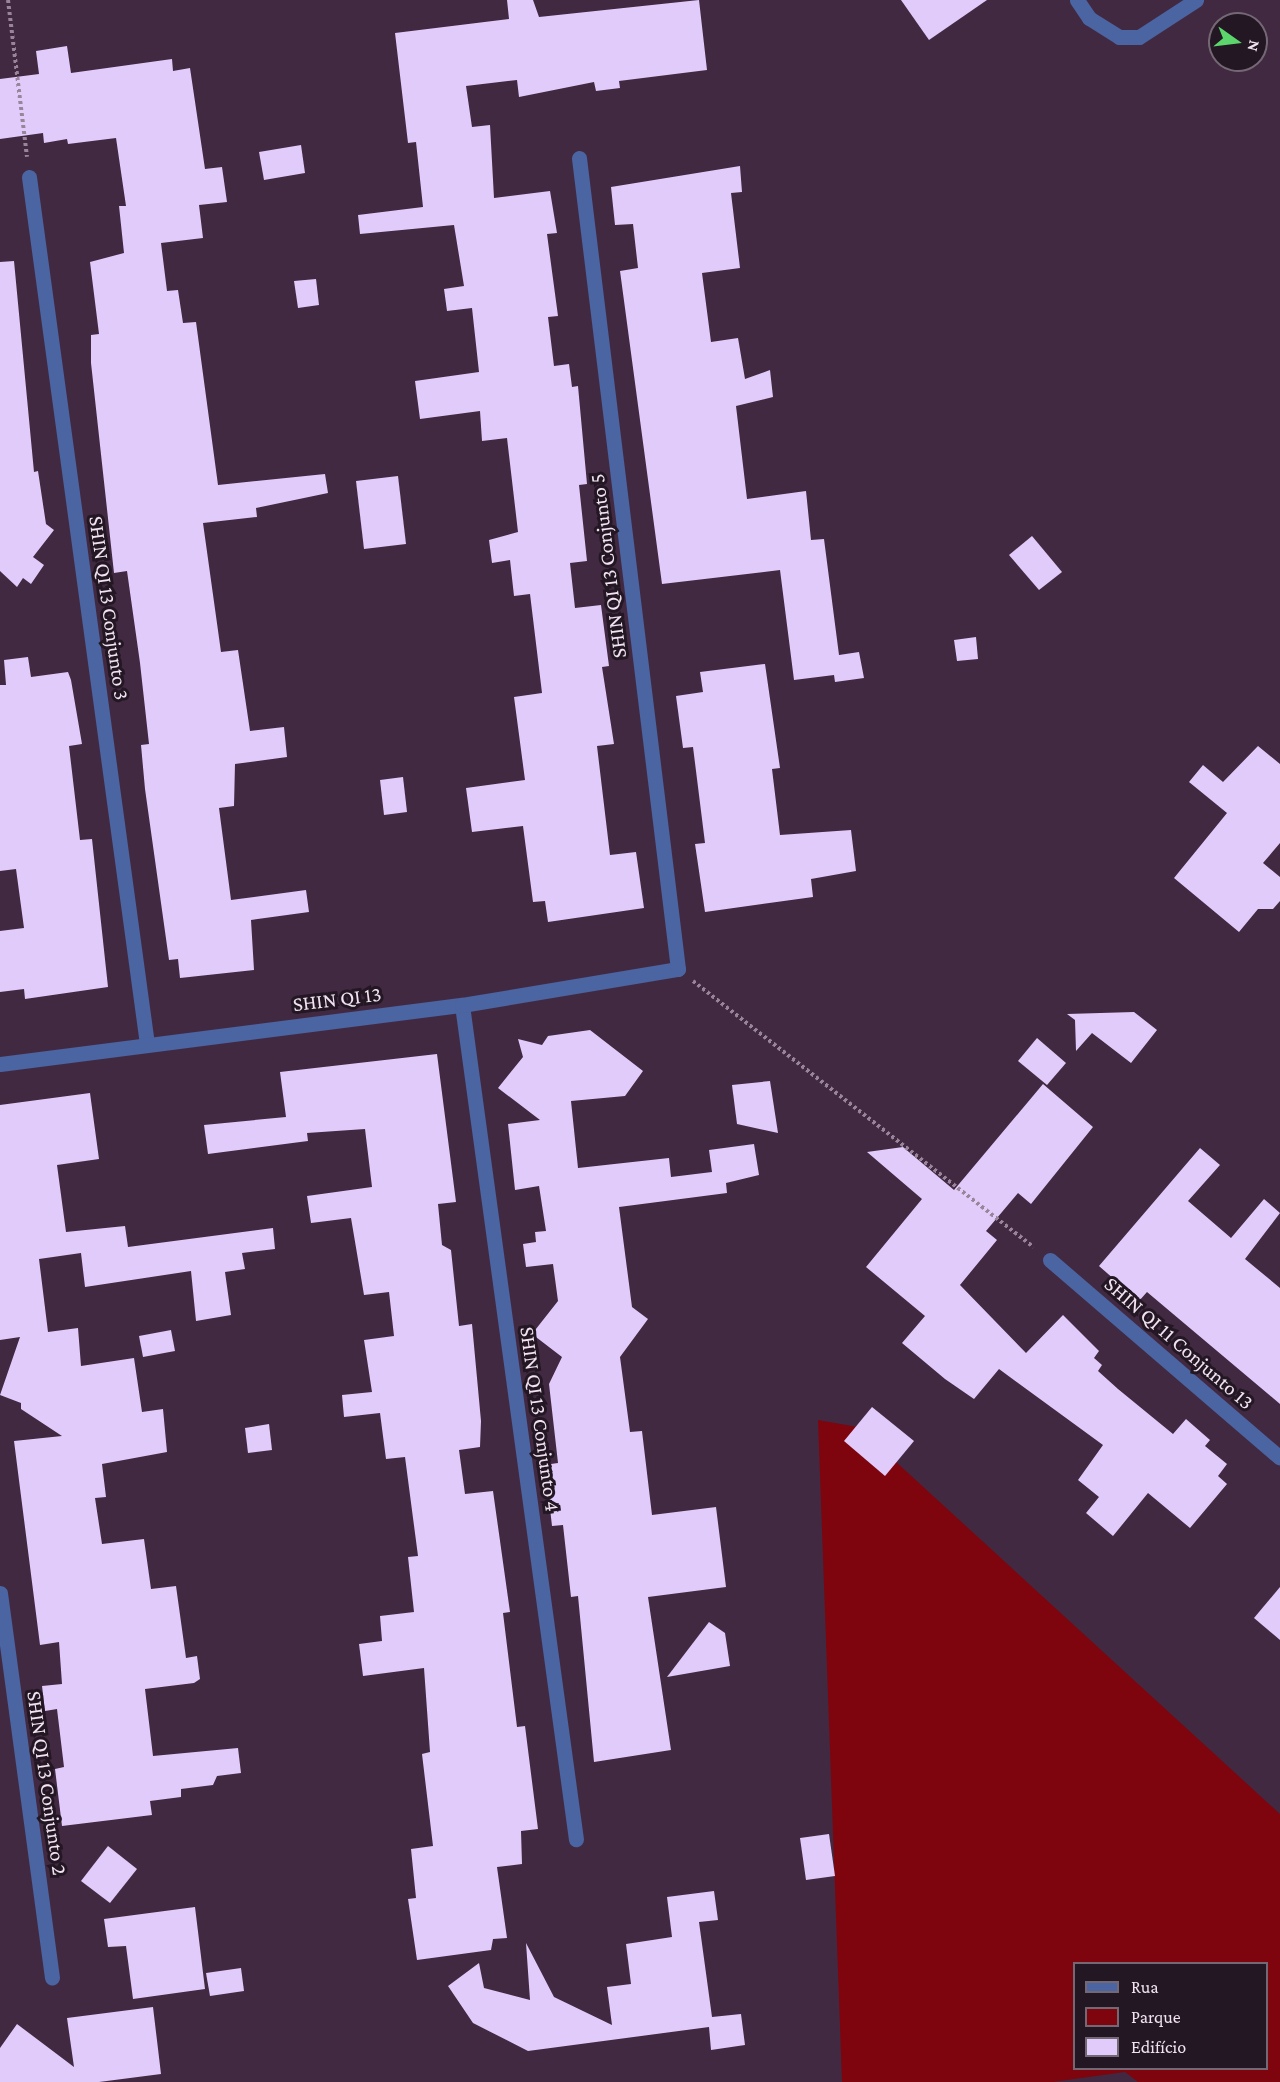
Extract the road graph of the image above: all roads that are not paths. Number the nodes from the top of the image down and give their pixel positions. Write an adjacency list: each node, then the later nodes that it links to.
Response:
1 (1077, 0): 2 (street)
2 (1196, 0)
3 (579, 158): 5 (street, SHIN QI 13 Conjunto 5)
4 (29, 177): 7 (street, SHIN QI 13 Conjunto 3)
5 (678, 969): 6 (street, SHIN QI 13)
6 (462, 1005): 7 (street, SHIN QI 13); 12 (street, SHIN QI 13 Conjunto 4)
7 (147, 1044): 8 (street, SHIN QI 13)
8 (0, 1064)
9 (1050, 1260): 10 (street, SHIN QI 11 Conjunto 13)
10 (1280, 1458)
11 (0, 1593): 13 (street, SHIN QI 13 Conjunto 2)
12 (576, 1839)
13 (52, 1978)

